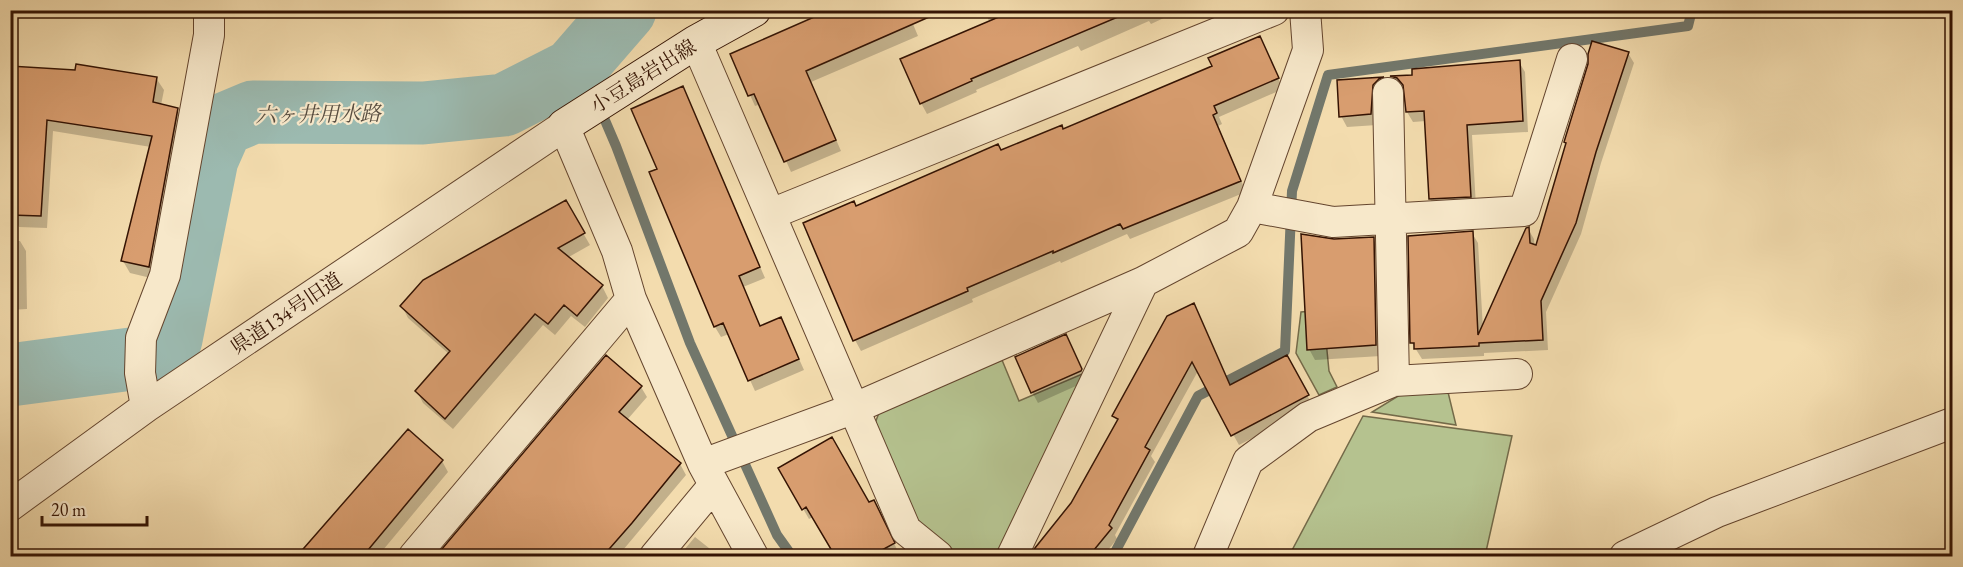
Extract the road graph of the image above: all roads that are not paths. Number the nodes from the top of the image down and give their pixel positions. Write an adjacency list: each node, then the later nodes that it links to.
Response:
1 (209, 10): 16 (street)
2 (754, 10): 5 (main road, 小豆島岩出線)
3 (1274, 10): 10 (street)
4 (1305, 10): 9 (street)
5 (696, 42): 8 (main road, 小豆島岩出線); 10 (street)
6 (1572, 59): 11 (street)
7 (1388, 93): 11 (street)
8 (564, 126): 13 (street); 16 (street, 県道134号旧道)
9 (1278, 212): 11 (street); 12 (street)
10 (771, 214): 17 (street)
11 (1392, 219): 15 (street)
12 (1143, 282): 17 (street); 25 (street)
13 (631, 298): 19 (street); 21 (street)
14 (1517, 374): 15 (street)
15 (1394, 381): 26 (street)
16 (146, 407): 20 (street, 県道134号旧道)
17 (855, 408): 19 (street); 24 (street)
18 (1953, 423): 27 (street)
19 (713, 469): 22 (street); 23 (street)
20 (10, 506)
21 (414, 556)
22 (655, 556)
23 (753, 556)
24 (938, 556)
25 (1012, 556)
26 (1208, 556)
27 (1625, 556)

